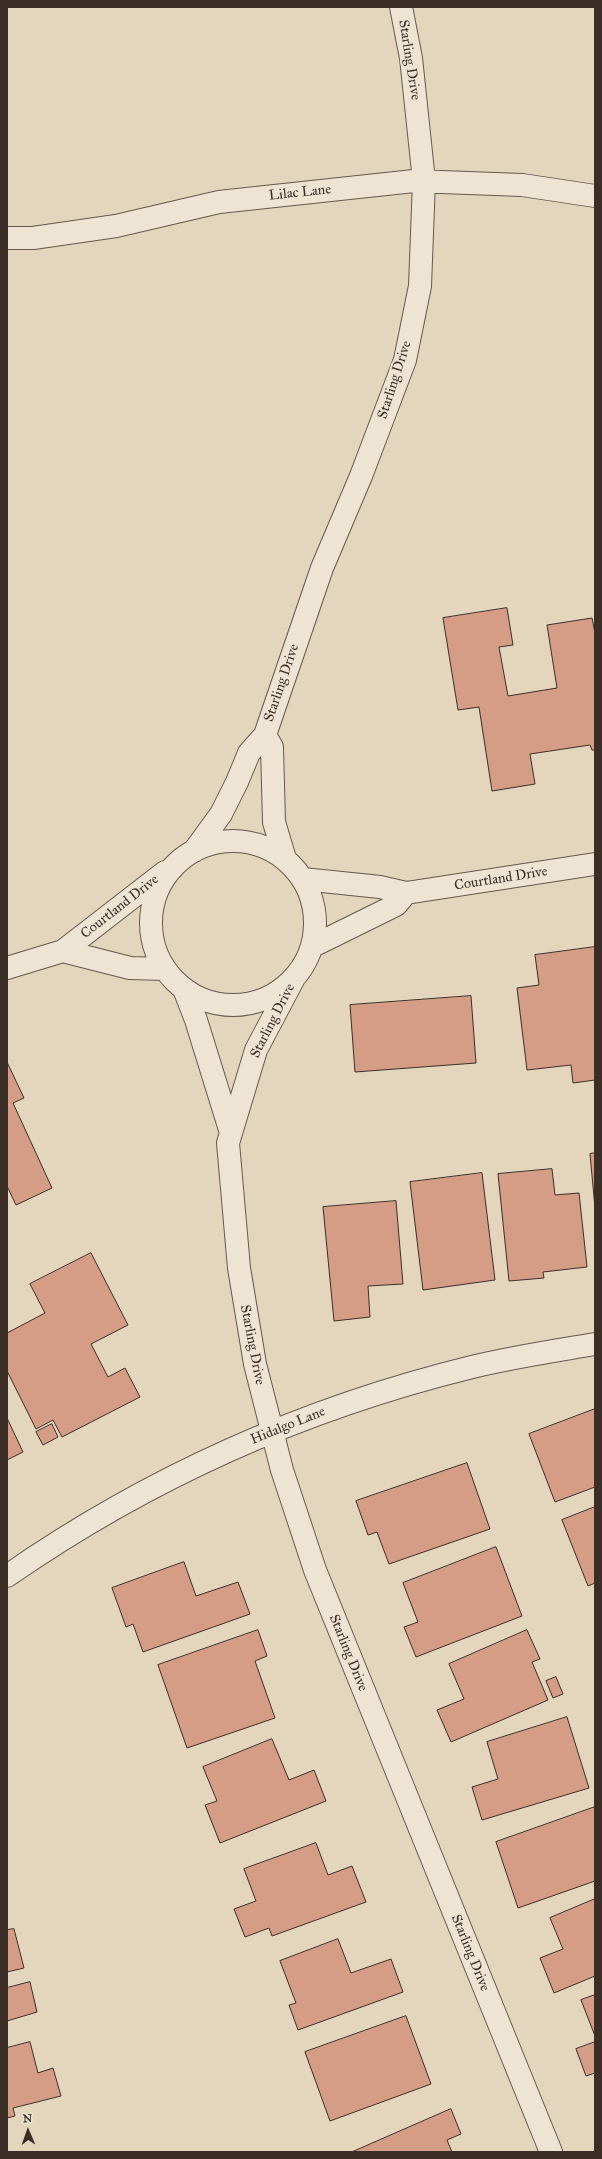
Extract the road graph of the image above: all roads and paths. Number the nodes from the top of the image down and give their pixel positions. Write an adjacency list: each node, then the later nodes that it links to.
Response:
1 (401, 7): 2 (street, Starling Drive)
2 (424, 181): 3 (street, Lilac Lane); 4 (street, Lilac Lane); 5 (street, Starling Drive)
3 (595, 196)
4 (7, 238)
5 (265, 735): 6 (street, Starling Drive); 7 (street, Starling Drive)
6 (186, 857): 7 (street); 12 (street, Courtland Drive); 14 (street)
7 (285, 859): 9 (street)
8 (595, 864): 10 (street, Courtland Drive)
9 (303, 879): 10 (street, Courtland Drive); 11 (street)
10 (406, 893): 11 (street)
11 (313, 946): 15 (street)
12 (63, 951): 13 (street, Courtland Drive); 14 (street, Courtland Drive)
13 (7, 968)
14 (165, 969): 16 (street)
15 (294, 978): 16 (street); 17 (street, Starling Drive)
16 (184, 989): 17 (street, Starling Drive)
17 (232, 1133): 19 (street, Starling Drive)
18 (595, 1344): 19 (street, Hidalgo Lane)
19 (271, 1432): 20 (street, Hidalgo Lane); 21 (street, Starling Drive)
20 (7, 1576)
21 (551, 2152)

